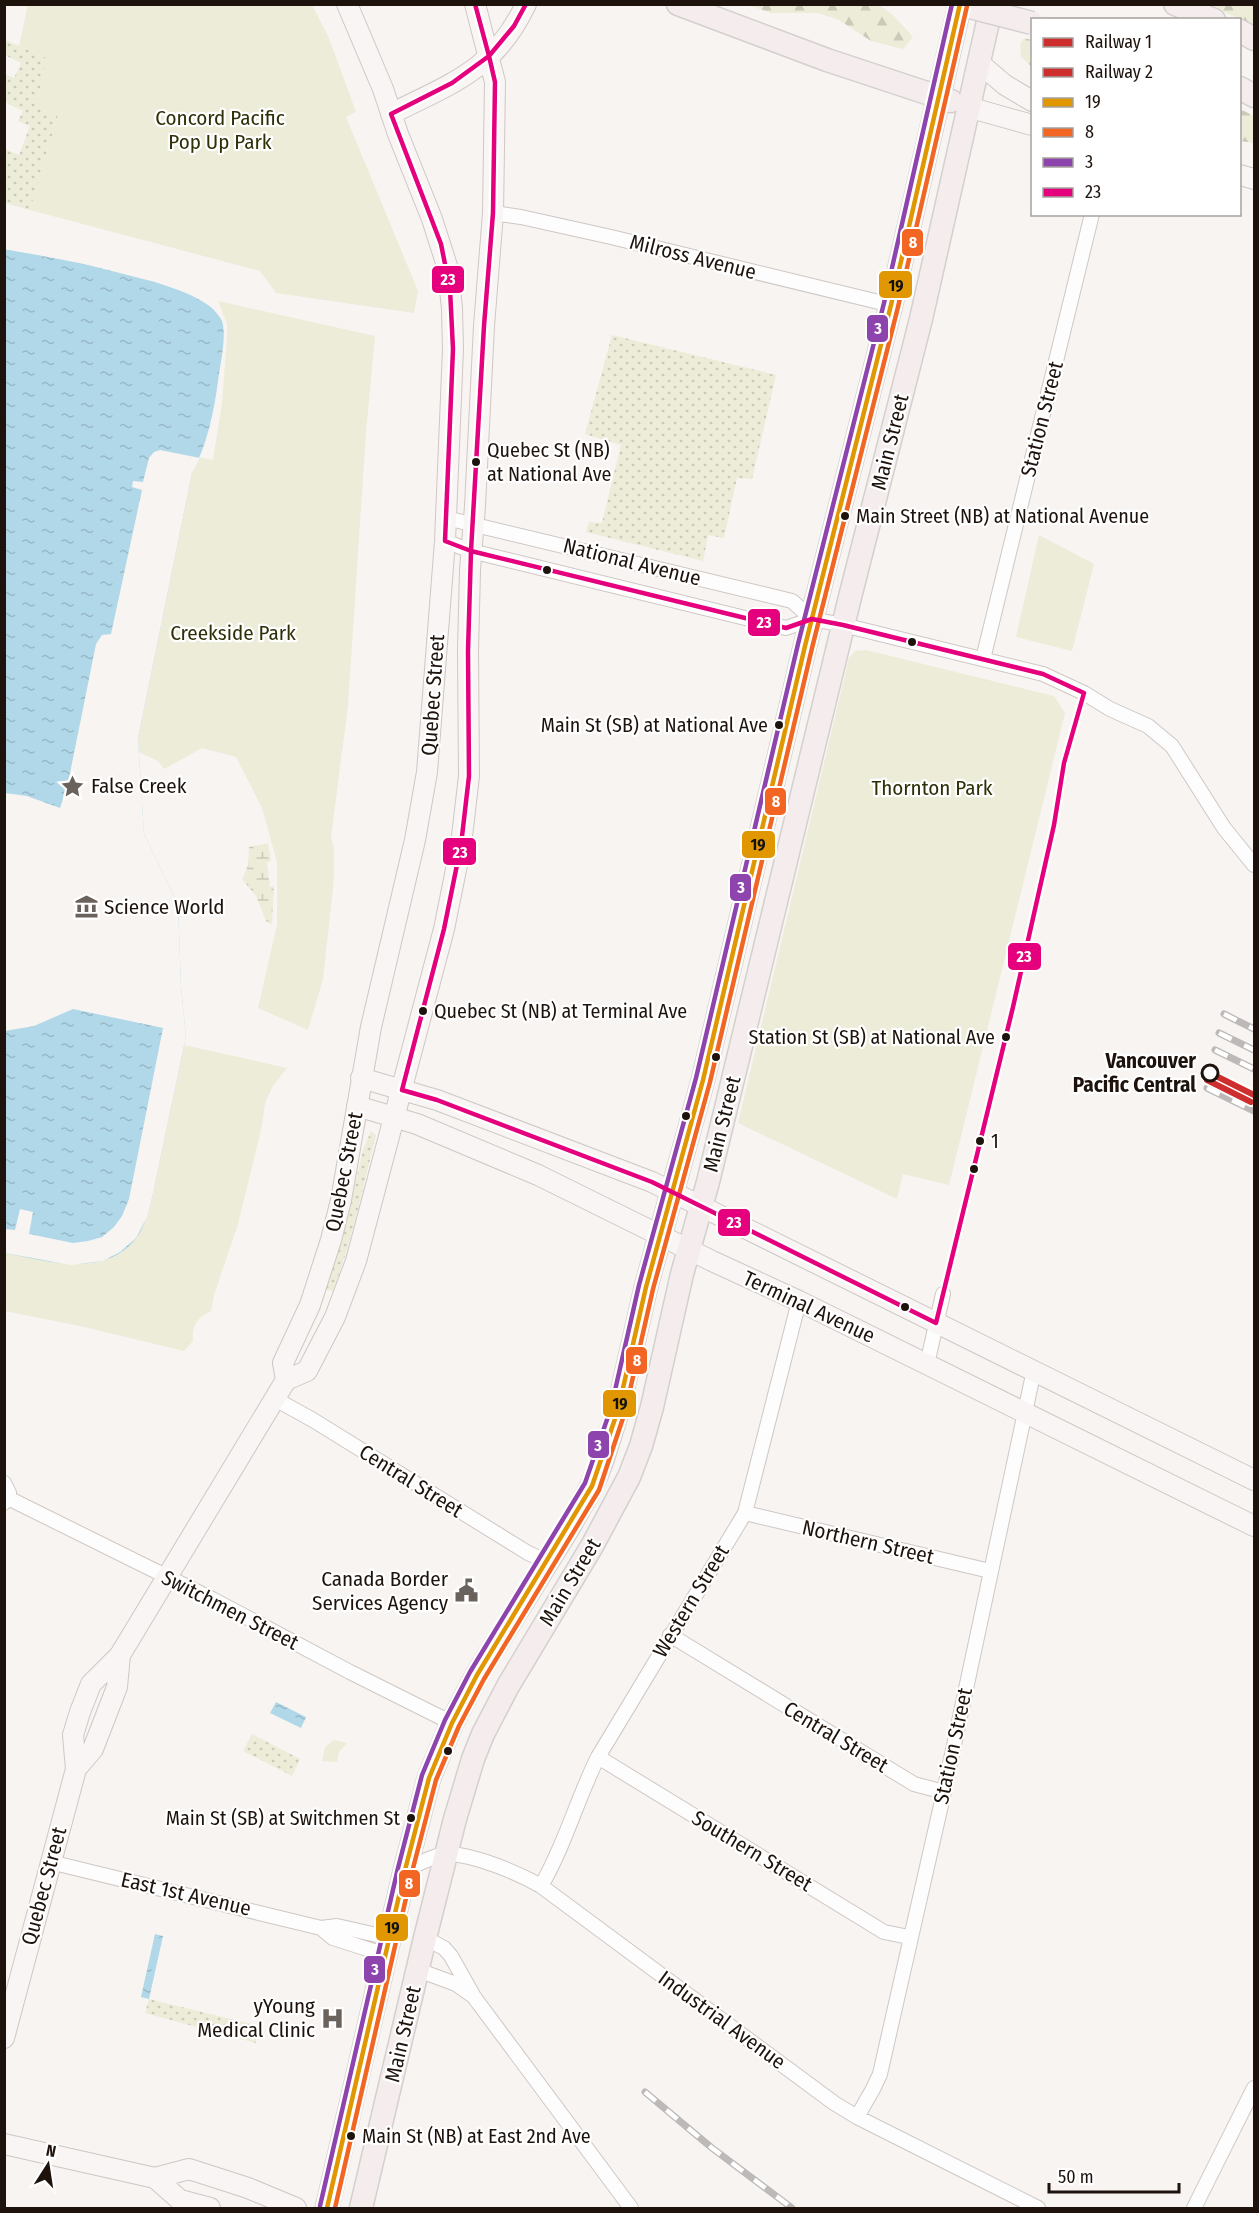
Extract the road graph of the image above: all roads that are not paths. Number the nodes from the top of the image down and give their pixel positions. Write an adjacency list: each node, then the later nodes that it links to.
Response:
1 (347, 4): 15 (main road, Quebec Street)
2 (475, 4): 10 (main road, Quebec Street)
3 (526, 4): 10 (main road)
4 (678, 4): 12 (main road)
5 (959, 4): 9 (main road, bridge); 12 (main road, Main Street)
6 (992, 4): 11 (main road, Main Street)
7 (1175, 4): 8 (main road)
8 (1209, 18)
9 (1031, 23)
10 (489, 59): 15 (main road); 17 (main road, Quebec Street)
11 (978, 62): 13 (main road); 14 (main road, Main Street)
12 (938, 97): 14 (main road); 19 (main road, Main Street)
13 (1031, 101)
14 (968, 107): 16 (main road); 25 (main road, Main Street)
15 (392, 114): 20 (main road, Quebec Street)
16 (1031, 125)
17 (493, 213): 19 (street, Milross Avenue); 21 (main road, Quebec Street)
18 (1092, 216): 26 (street, Station Street)
19 (891, 305): 24 (main road, Main Street)
20 (446, 518): 21 (street, National Avenue); 22 (main road, Quebec Street)
21 (474, 524): 23 (main road, Quebec Street); 24 (street, National Avenue)
22 (445, 541): 23 (street, National Avenue); 28 (main road, Quebec Street)
23 (471, 551): 24 (street, National Avenue); 29 (main road, Quebec Street)
24 (812, 619): 25 (street, National Avenue); 32 (main road, Main Street)
25 (843, 625): 26 (street, National Avenue); 33 (main road, Main Street)
26 (983, 659): 27 (street, National Avenue)
27 (1254, 865)
28 (362, 1078): 29 (main road, Terminal Avenue); 30 (main road, Quebec Street)
29 (402, 1090): 31 (main road, Quebec Street); 32 (main road, Terminal Avenue)
30 (357, 1106): 31 (main road, Terminal Avenue); 41 (main road, Quebec Street)
31 (395, 1117): 34 (main road, Terminal Avenue); 41 (main road, Quebec Street)
32 (673, 1192): 33 (main road, Terminal Avenue); 34 (main road, Main Street)
33 (701, 1206): 35 (main road, Main Street); 38 (main road, Terminal Avenue)
34 (661, 1235): 35 (main road, Terminal Avenue); 49 (main road, Main Street)
35 (690, 1250): 37 (main road, Terminal Avenue); 56 (main road, Main Street)
36 (943, 1294): 38 (street)
37 (799, 1301): 39 (main road, Terminal Avenue); 47 (street, Western Street)
38 (936, 1323): 39 (street); 40 (main road, Terminal Avenue)
39 (927, 1364): 43 (main road, Terminal Avenue)
40 (1034, 1370): 43 (street, Station Street); 44 (main road, Terminal Avenue)
41 (286, 1380): 42 (main road, Quebec Street)
42 (275, 1399): 49 (street, Central Street); 51 (main road, Quebec Street)
43 (1024, 1413): 48 (main road, Terminal Avenue); 50 (street, Station Street)
44 (1254, 1480)
45 (4, 1483): 46 (street)
46 (6, 1501): 51 (street, Switchmen Street)
47 (745, 1513): 50 (street, Northern Street); 52 (street, Western Street)
48 (1254, 1526)
49 (548, 1562): 53 (main road, Main Street)
50 (990, 1571): 55 (street, Station Street)
51 (167, 1577): 53 (street, Switchmen Street); 57 (main road, Quebec Street)
52 (670, 1635): 54 (street, Western Street); 55 (street, Central Street)
53 (452, 1723): 58 (main road, Main Street)
54 (598, 1757): 59 (street, Western Street); 60 (street, Southern Street)
55 (944, 1792): 60 (street, Station Street)
56 (447, 1853): 58 (street); 59 (street, Industrial Avenue); 61 (main road, Main Street)
57 (50, 1862): 62 (street, East 1st Avenue); 65 (main road, Quebec Street)
58 (405, 1870): 62 (main road, Main Street)
59 (541, 1886): 67 (street, Industrial Avenue)
60 (909, 1937): 67 (street, Station Street)
61 (425, 1938): 63 (main road, Main Street); 64 (street)
62 (388, 1947): 72 (main road, Main Street)
63 (418, 1970): 64 (street); 73 (main road, Main Street)
64 (474, 1997): 74 (street)
65 (4, 2038)
66 (1254, 2088): 76 (street)
67 (857, 2117): 75 (street, Industrial Avenue)
68 (4, 2144): 69 (main road)
69 (155, 2178): 70 (main road); 71 (main road)
70 (210, 2208)
71 (296, 2208)
72 (327, 2208)
73 (361, 2208)
74 (631, 2208)
75 (1038, 2208)
76 (1194, 2208)

